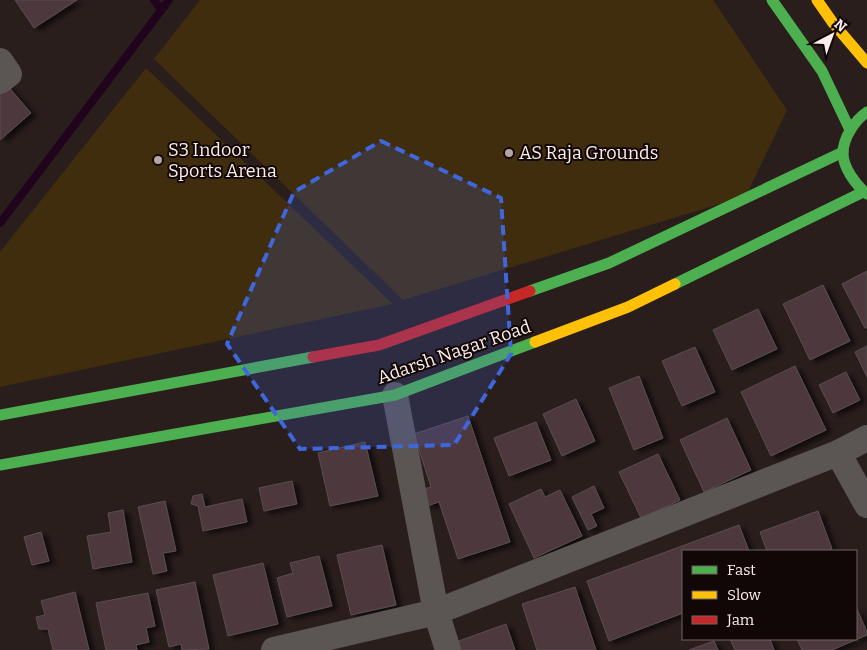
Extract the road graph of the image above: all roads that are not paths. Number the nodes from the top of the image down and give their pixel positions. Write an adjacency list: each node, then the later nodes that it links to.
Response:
1 (772, 0): 7 (main road)
2 (817, 0): 4 (main road)
3 (0, 61): 5 (street)
4 (867, 62)
5 (0, 81)
6 (867, 112): 7 (main road)
7 (850, 130): 8 (main road)
8 (843, 152): 9 (main road); 11 (main road, Adarsh Nagar Road)
9 (865, 193): 10 (main road, Adarsh Nagar Road)
10 (395, 395): 14 (main road, Adarsh Nagar Road); 16 (street)
11 (0, 415)
12 (867, 438): 13 (street)
13 (838, 453): 15 (street); 16 (street)
14 (0, 464)
15 (867, 505)
16 (436, 612): 17 (street); 18 (street)
17 (274, 650)
18 (448, 650)

